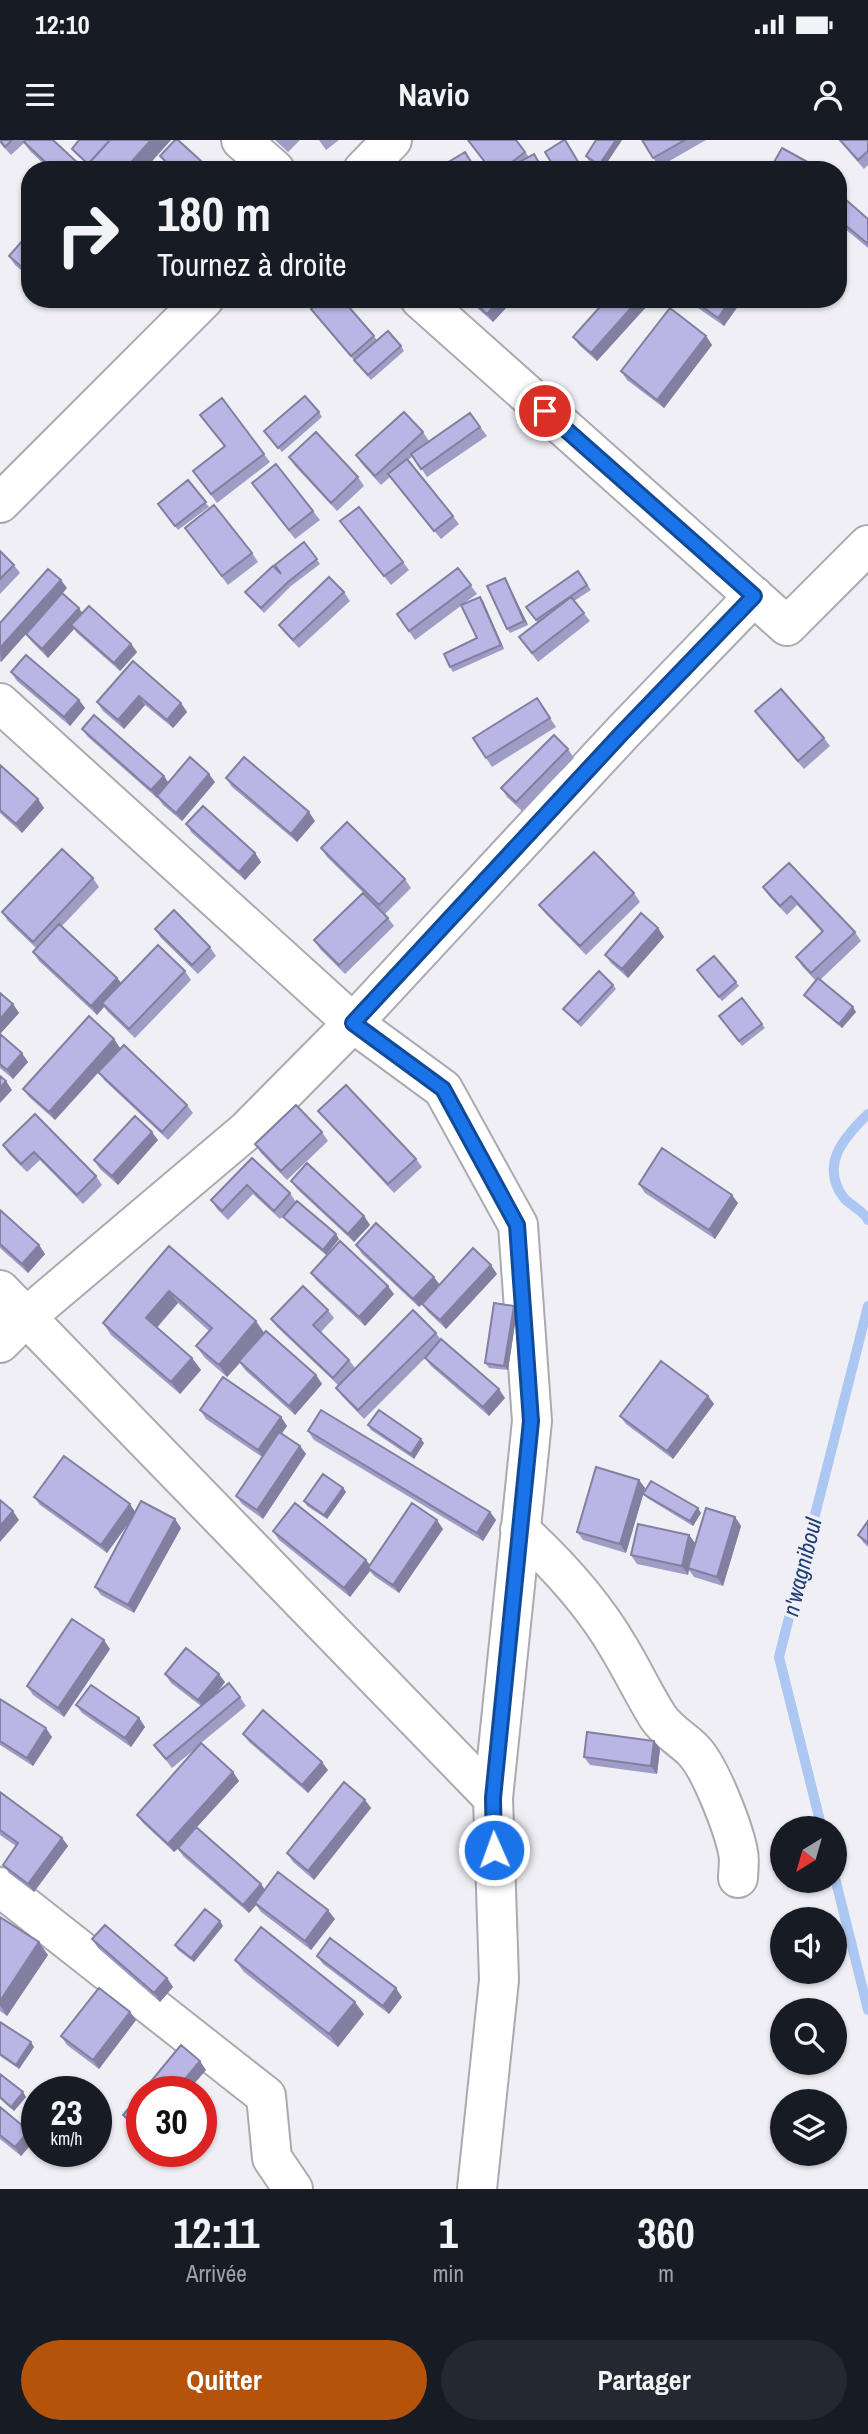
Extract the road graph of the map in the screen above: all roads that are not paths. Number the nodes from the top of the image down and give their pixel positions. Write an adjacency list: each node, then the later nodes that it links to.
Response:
1 (241, 140): 3 (street)
2 (392, 140): 4 (street)
3 (265, 161)
4 (372, 161)
5 (195, 308): 7 (street)
6 (430, 308): 9 (street)
7 (0, 503)
8 (868, 545): 9 (street)
9 (754, 596): 11 (street)
10 (0, 703): 11 (street)
11 (353, 1023): 12 (street); 13 (street)
12 (9, 1316): 14 (street)
13 (520, 1530): 14 (street); 15 (street)
14 (493, 1798): 18 (street)
15 (738, 1878)
16 (0, 1887): 17 (street)
17 (293, 2189)
18 (477, 2189)

